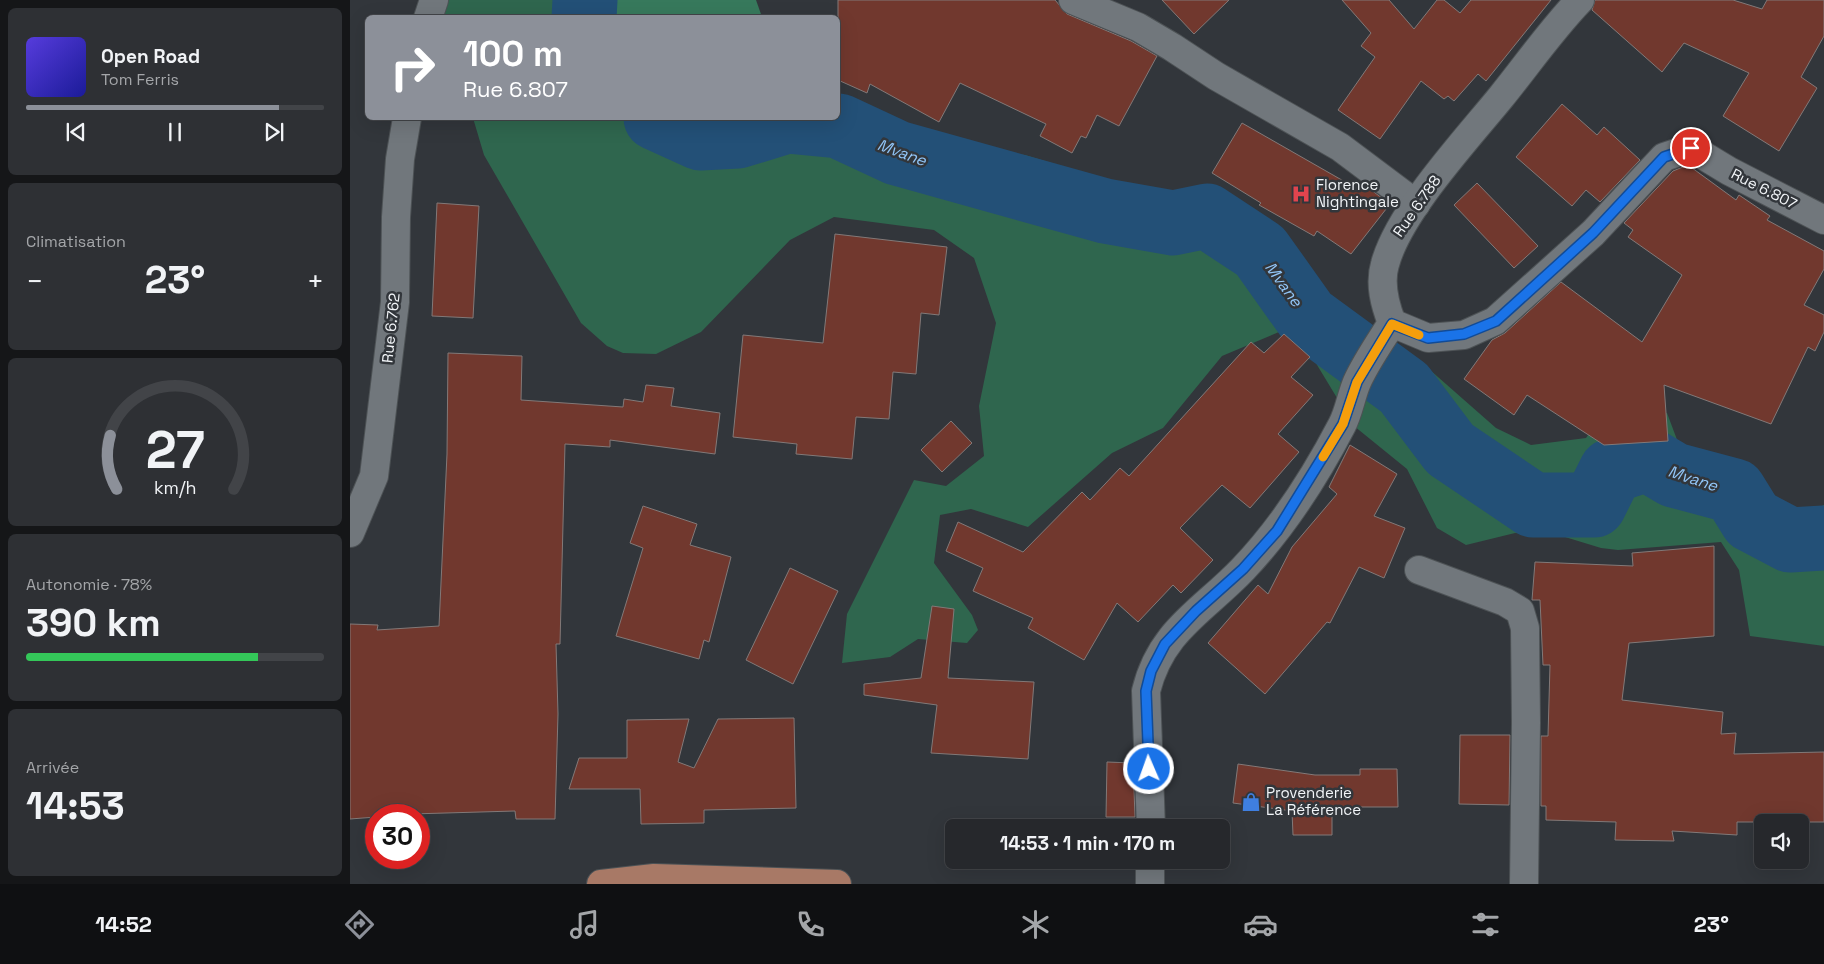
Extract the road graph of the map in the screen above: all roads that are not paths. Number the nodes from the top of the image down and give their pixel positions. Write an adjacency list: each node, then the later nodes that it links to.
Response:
1 (434, 0): 4 (street)
2 (1073, 0): 6 (street)
3 (1578, 1): 6 (street, Rue 6.788)
4 (429, 15)
5 (407, 120): 9 (street, Rue 6.762)
6 (1416, 204): 8 (street, Rue 6.788)
7 (1824, 220): 8 (street, Rue 6.807)
8 (1385, 334): 11 (street)
9 (350, 533)
10 (1419, 570): 17 (street)
11 (1151, 819)
12 (1150, 869): 16 (street)
13 (655, 881): 14 (main road); 15 (main road)
14 (600, 884)
15 (837, 884)
16 (1150, 884)
17 (1524, 884)

